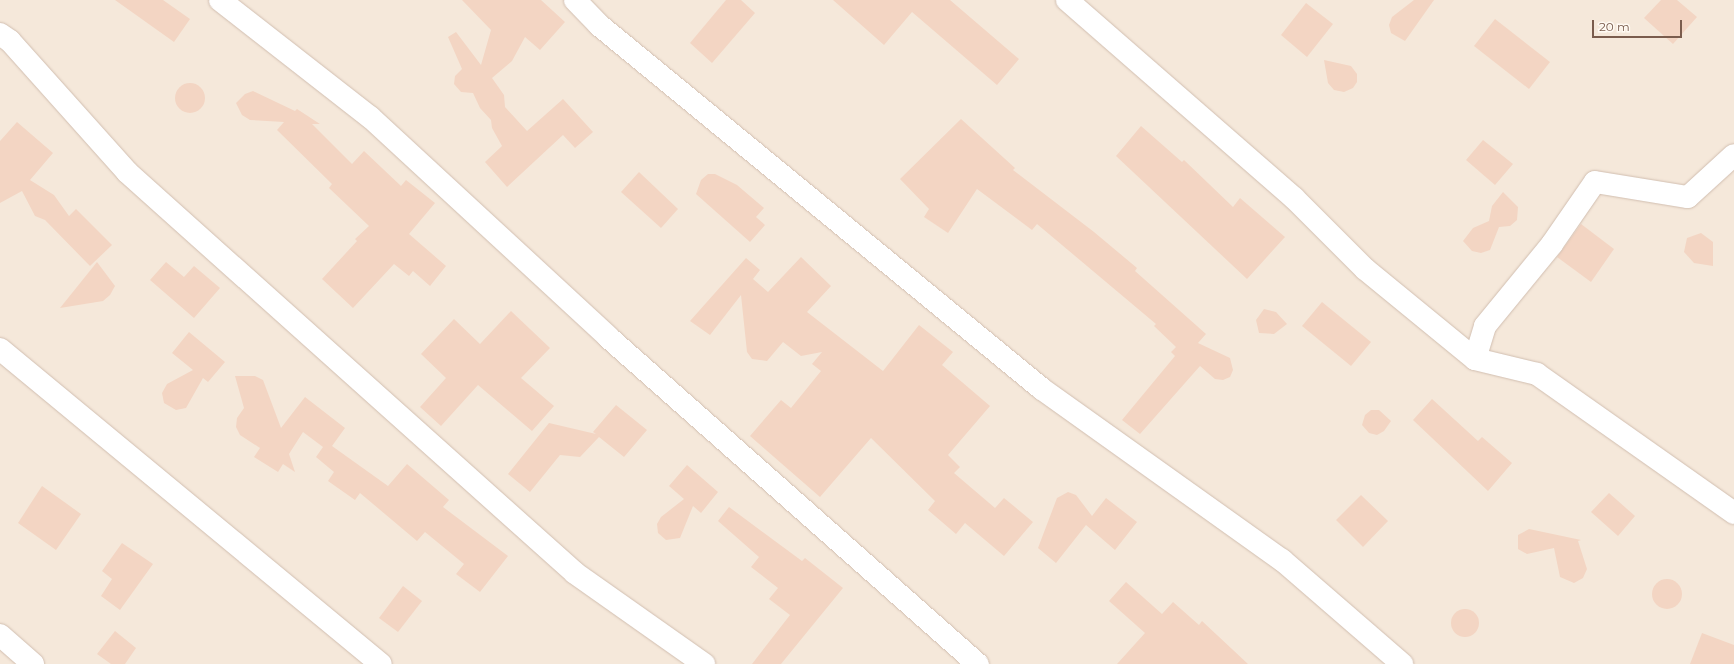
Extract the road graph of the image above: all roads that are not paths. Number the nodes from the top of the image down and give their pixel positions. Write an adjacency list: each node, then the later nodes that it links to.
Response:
1 (220, 0): 13 (street)
2 (574, 0): 14 (street)
3 (1067, 0): 7 (street)
4 (0, 34): 12 (street)
5 (1734, 155): 7 (street)
6 (0, 348): 11 (street)
7 (1476, 359): 8 (street)
8 (1734, 513)
9 (0, 636): 10 (street)
10 (33, 664)
11 (381, 664)
12 (704, 664)
13 (978, 664)
14 (1402, 664)

